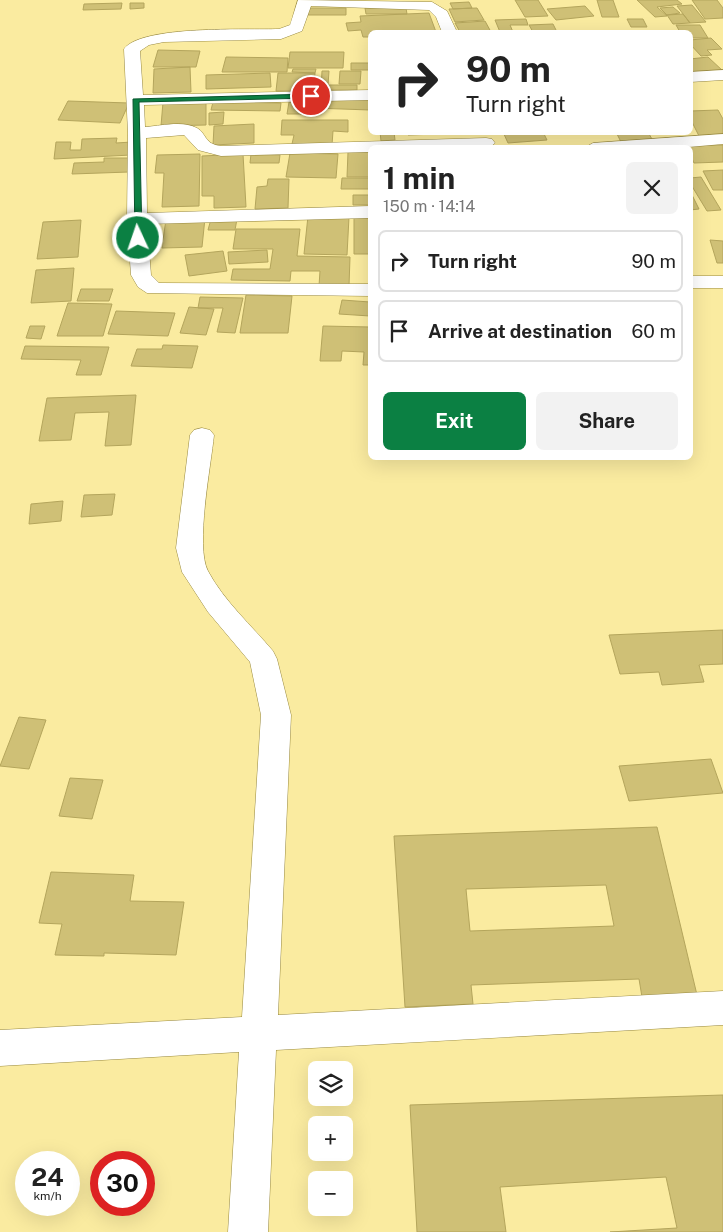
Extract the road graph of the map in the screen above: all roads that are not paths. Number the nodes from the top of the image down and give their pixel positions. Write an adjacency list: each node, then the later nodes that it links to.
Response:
1 (305, 0): 2 (street); 6 (street)
2 (449, 30)
3 (723, 75): 4 (street)
4 (693, 77)
5 (368, 95): 6 (street)
6 (135, 100): 7 (street)
7 (138, 133): 10 (street); 14 (street)
8 (723, 139): 12 (street)
9 (487, 141): 11 (street)
10 (368, 145)
11 (381, 145)
12 (636, 145)
13 (368, 212): 14 (street)
14 (137, 219): 17 (street)
15 (693, 282): 16 (street)
16 (723, 282)
17 (368, 290)
18 (202, 435): 20 (street)
19 (723, 1008): 20 (street)
20 (260, 1035): 21 (street); 22 (street)
21 (0, 1048)
22 (248, 1232)

